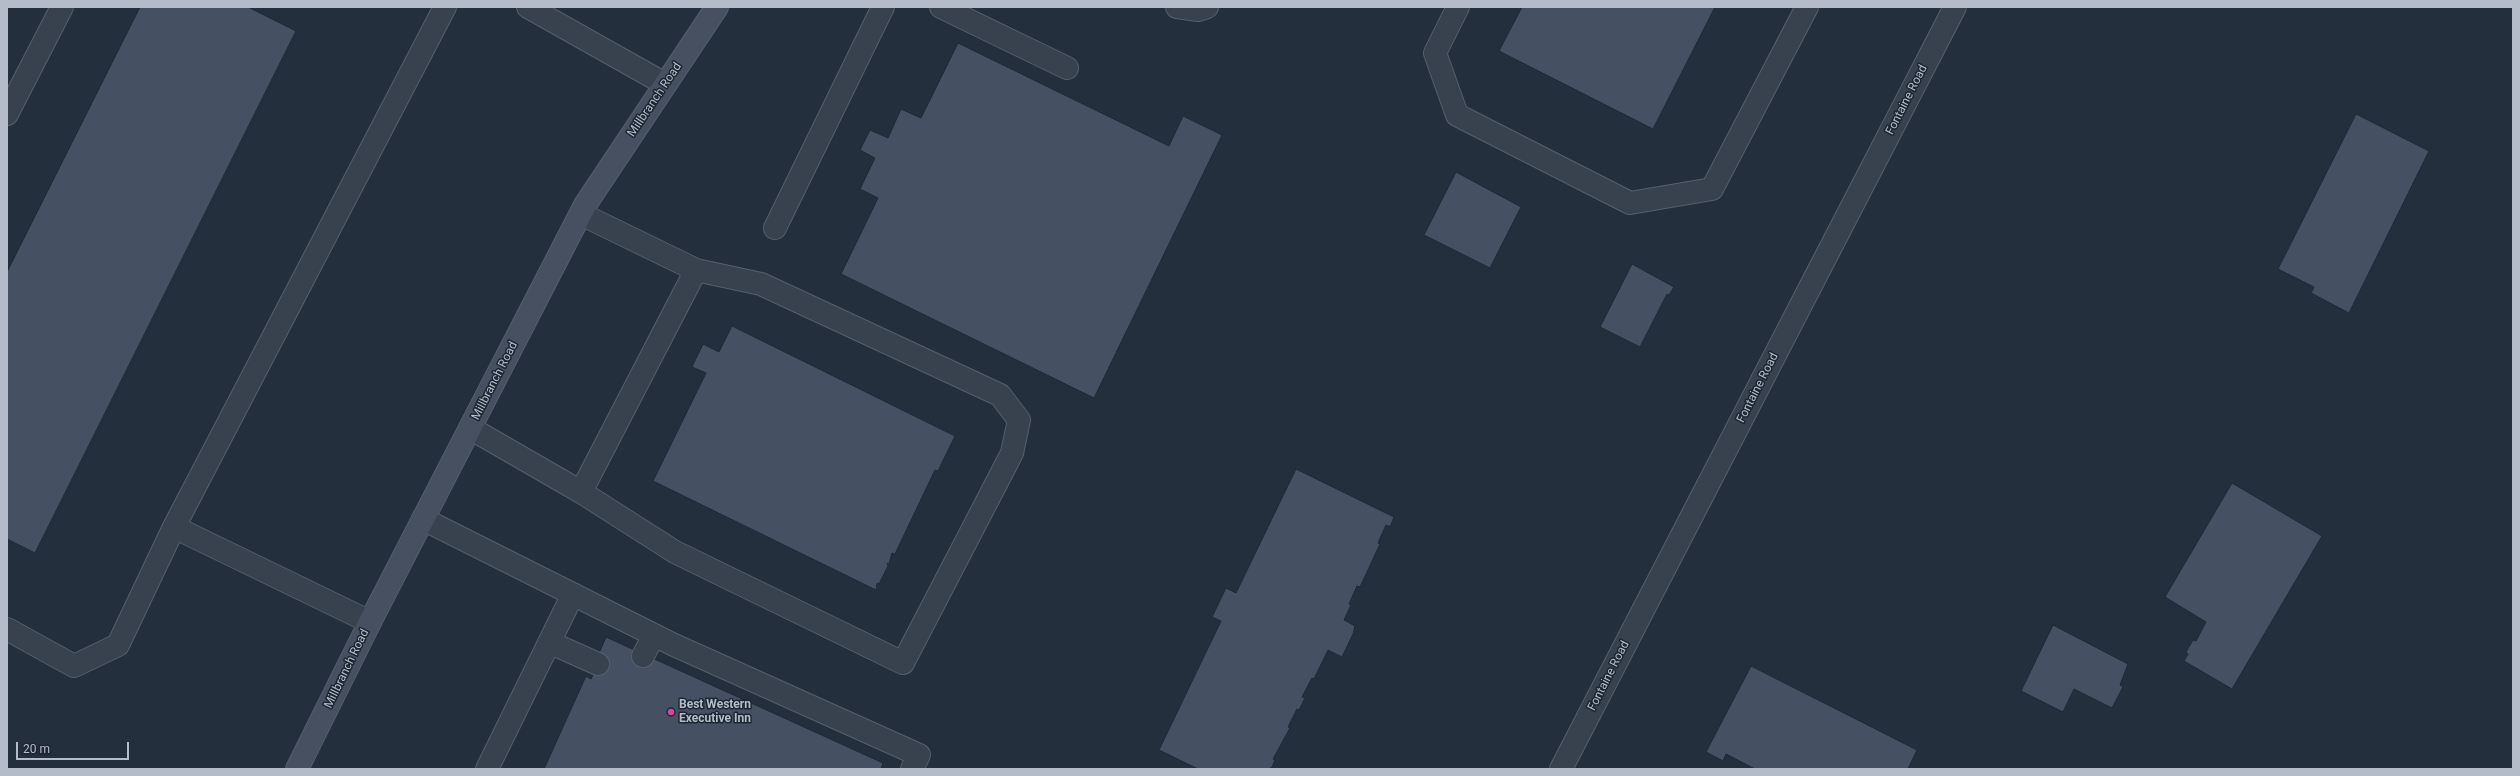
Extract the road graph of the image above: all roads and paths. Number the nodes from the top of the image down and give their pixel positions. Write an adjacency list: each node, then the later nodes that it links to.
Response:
1 (62, 7): 14 (street)
2 (445, 7): 21 (street)
3 (528, 7): 13 (street)
4 (717, 7): 13 (main road, Millbranch Road)
5 (883, 7): 16 (street)
6 (941, 7): 12 (street)
7 (1177, 7): 8 (street)
8 (1207, 7)
9 (1458, 7): 10 (street)
10 (1807, 7)
11 (1955, 7): 32 (street, Fontaine Road)
12 (1067, 68)
13 (666, 84): 15 (main road, Millbranch Road)
14 (7, 114)
15 (581, 214): 17 (street); 18 (main road, Millbranch Road)
16 (775, 228)
17 (696, 270): 19 (street); 19 (street)
18 (470, 428): 19 (street); 20 (main road, Millbranch Road)
19 (581, 492)
20 (423, 519): 22 (street); 23 (main road, Millbranch Road)
21 (174, 528): 23 (street); 24 (street)
22 (573, 594): 25 (street); 26 (street)
23 (370, 622): 30 (main road, Millbranch Road)
24 (7, 629)
25 (654, 635): 27 (street); 29 (street)
26 (551, 643): 28 (street); 31 (street)
27 (643, 656)
28 (598, 664)
29 (916, 762)
30 (297, 769)
31 (487, 769)
32 (1561, 769)

